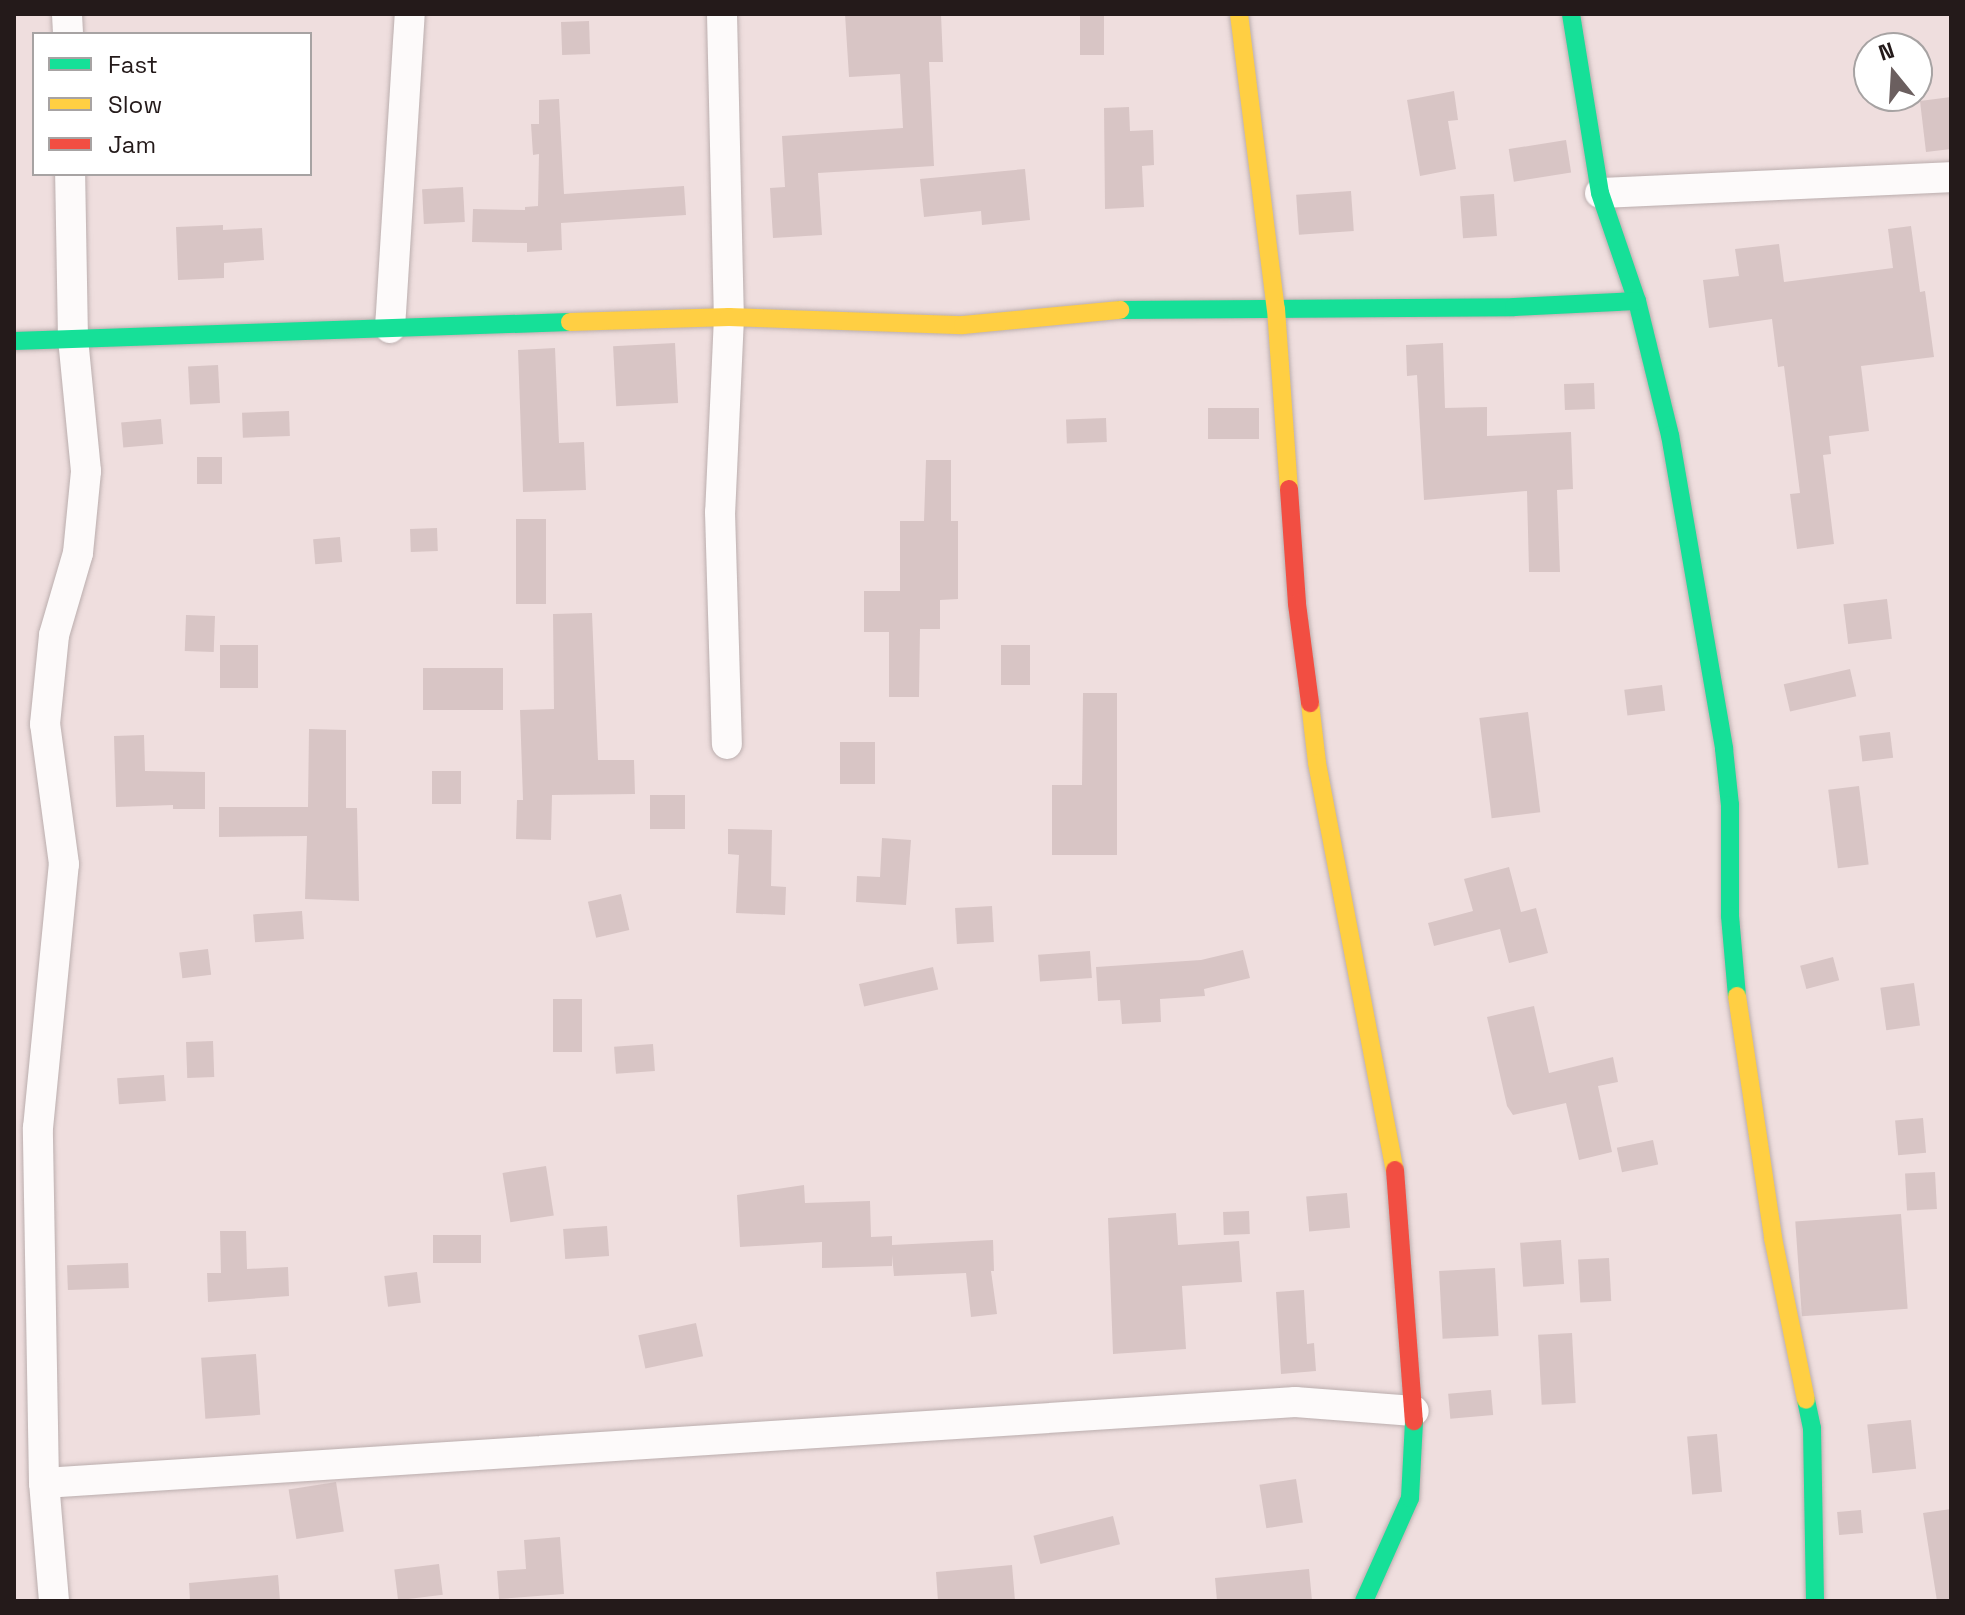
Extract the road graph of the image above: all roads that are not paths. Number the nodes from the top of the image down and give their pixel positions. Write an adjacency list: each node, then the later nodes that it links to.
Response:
1 (410, 14): 11 (street)
2 (722, 14): 10 (street)
3 (1239, 14): 9 (street)
4 (1571, 14): 7 (street)
5 (70, 176): 12 (street)
6 (1951, 177): 7 (street)
7 (1600, 193): 8 (street)
8 (1637, 301): 9 (street); 20 (street)
9 (1276, 309): 10 (street); 16 (street)
10 (729, 317): 11 (street); 14 (street)
11 (390, 328): 12 (street)
12 (73, 339): 13 (street); 15 (street)
13 (14, 341)
14 (727, 744)
15 (26, 1129): 17 (street)
16 (1414, 1411): 17 (street); 19 (street)
17 (44, 1483): 18 (street)
18 (54, 1601)
19 (1364, 1601)
20 (1815, 1601)

